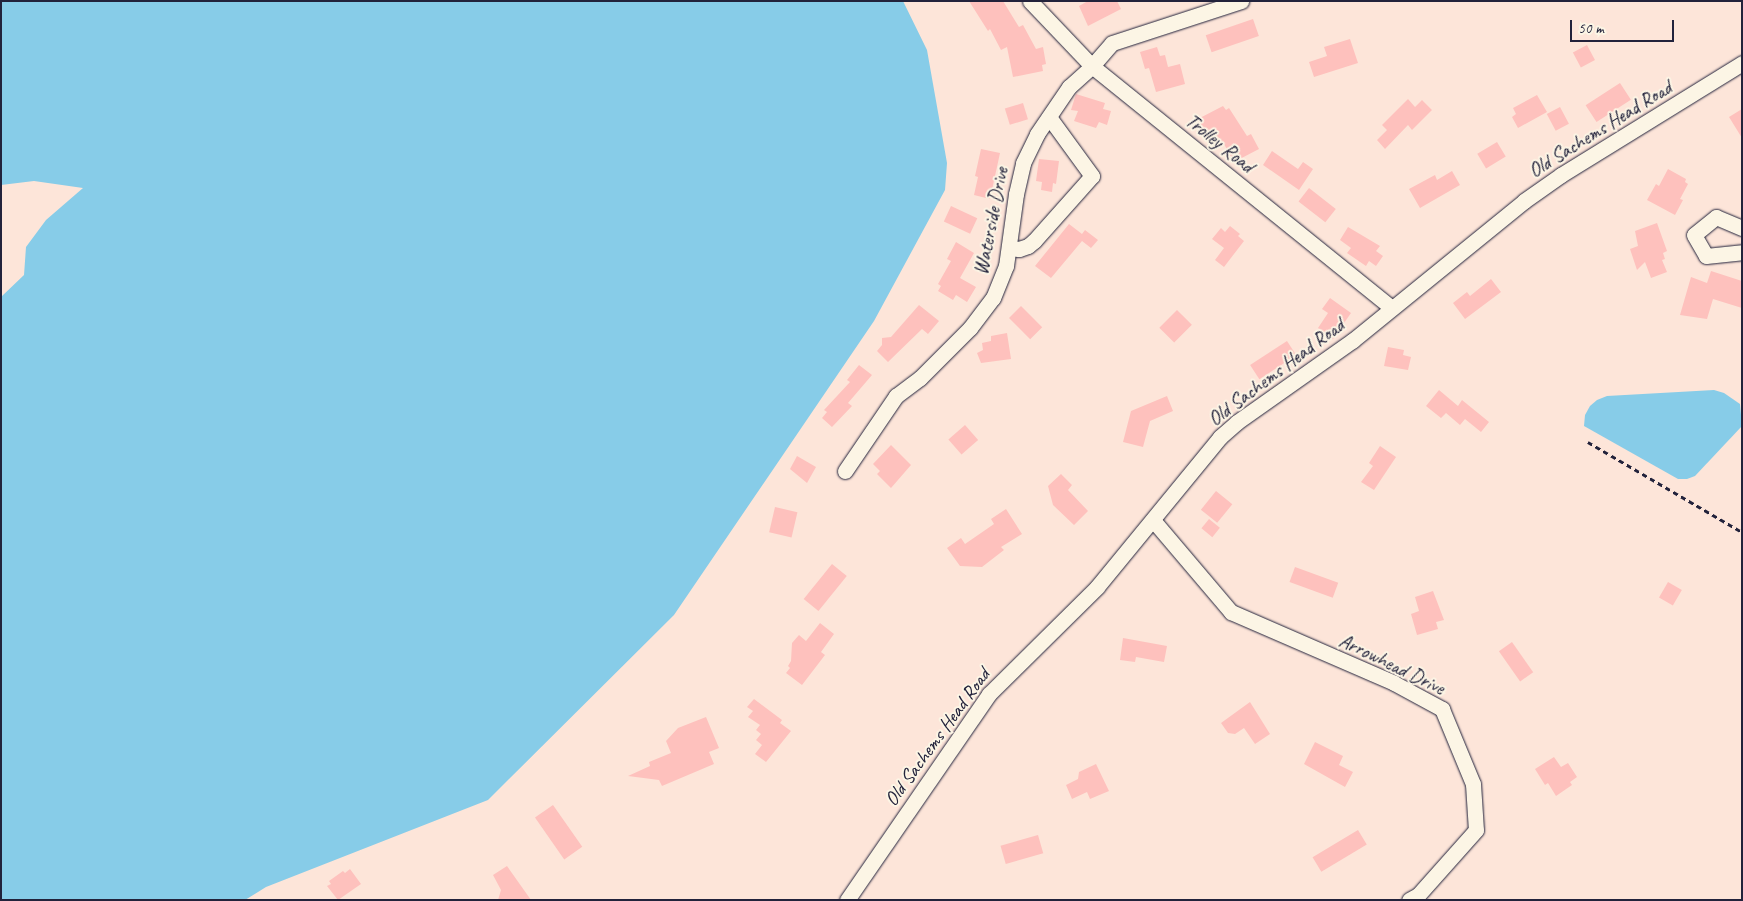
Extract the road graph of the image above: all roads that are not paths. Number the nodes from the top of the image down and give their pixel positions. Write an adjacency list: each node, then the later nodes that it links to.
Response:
1 (1030, 1): 4 (street, Trolley Road)
2 (1241, 1): 4 (street, Waterside Drive)
3 (1742, 63): 9 (street, Old Sachems Head Road)
4 (1092, 66): 5 (street, Waterside Drive); 9 (street, Trolley Road)
5 (1049, 117): 7 (street, Waterside Drive); 7 (street)
6 (1742, 228): 8 (street)
7 (1009, 248): 10 (street, Waterside Drive)
8 (1742, 252)
9 (1392, 308): 11 (street, Old Sachems Head Road)
10 (845, 471)
11 (1152, 520): 12 (street, Old Sachems Head Road); 13 (street, Arrowhead Drive)
12 (847, 900)
13 (1409, 900)

